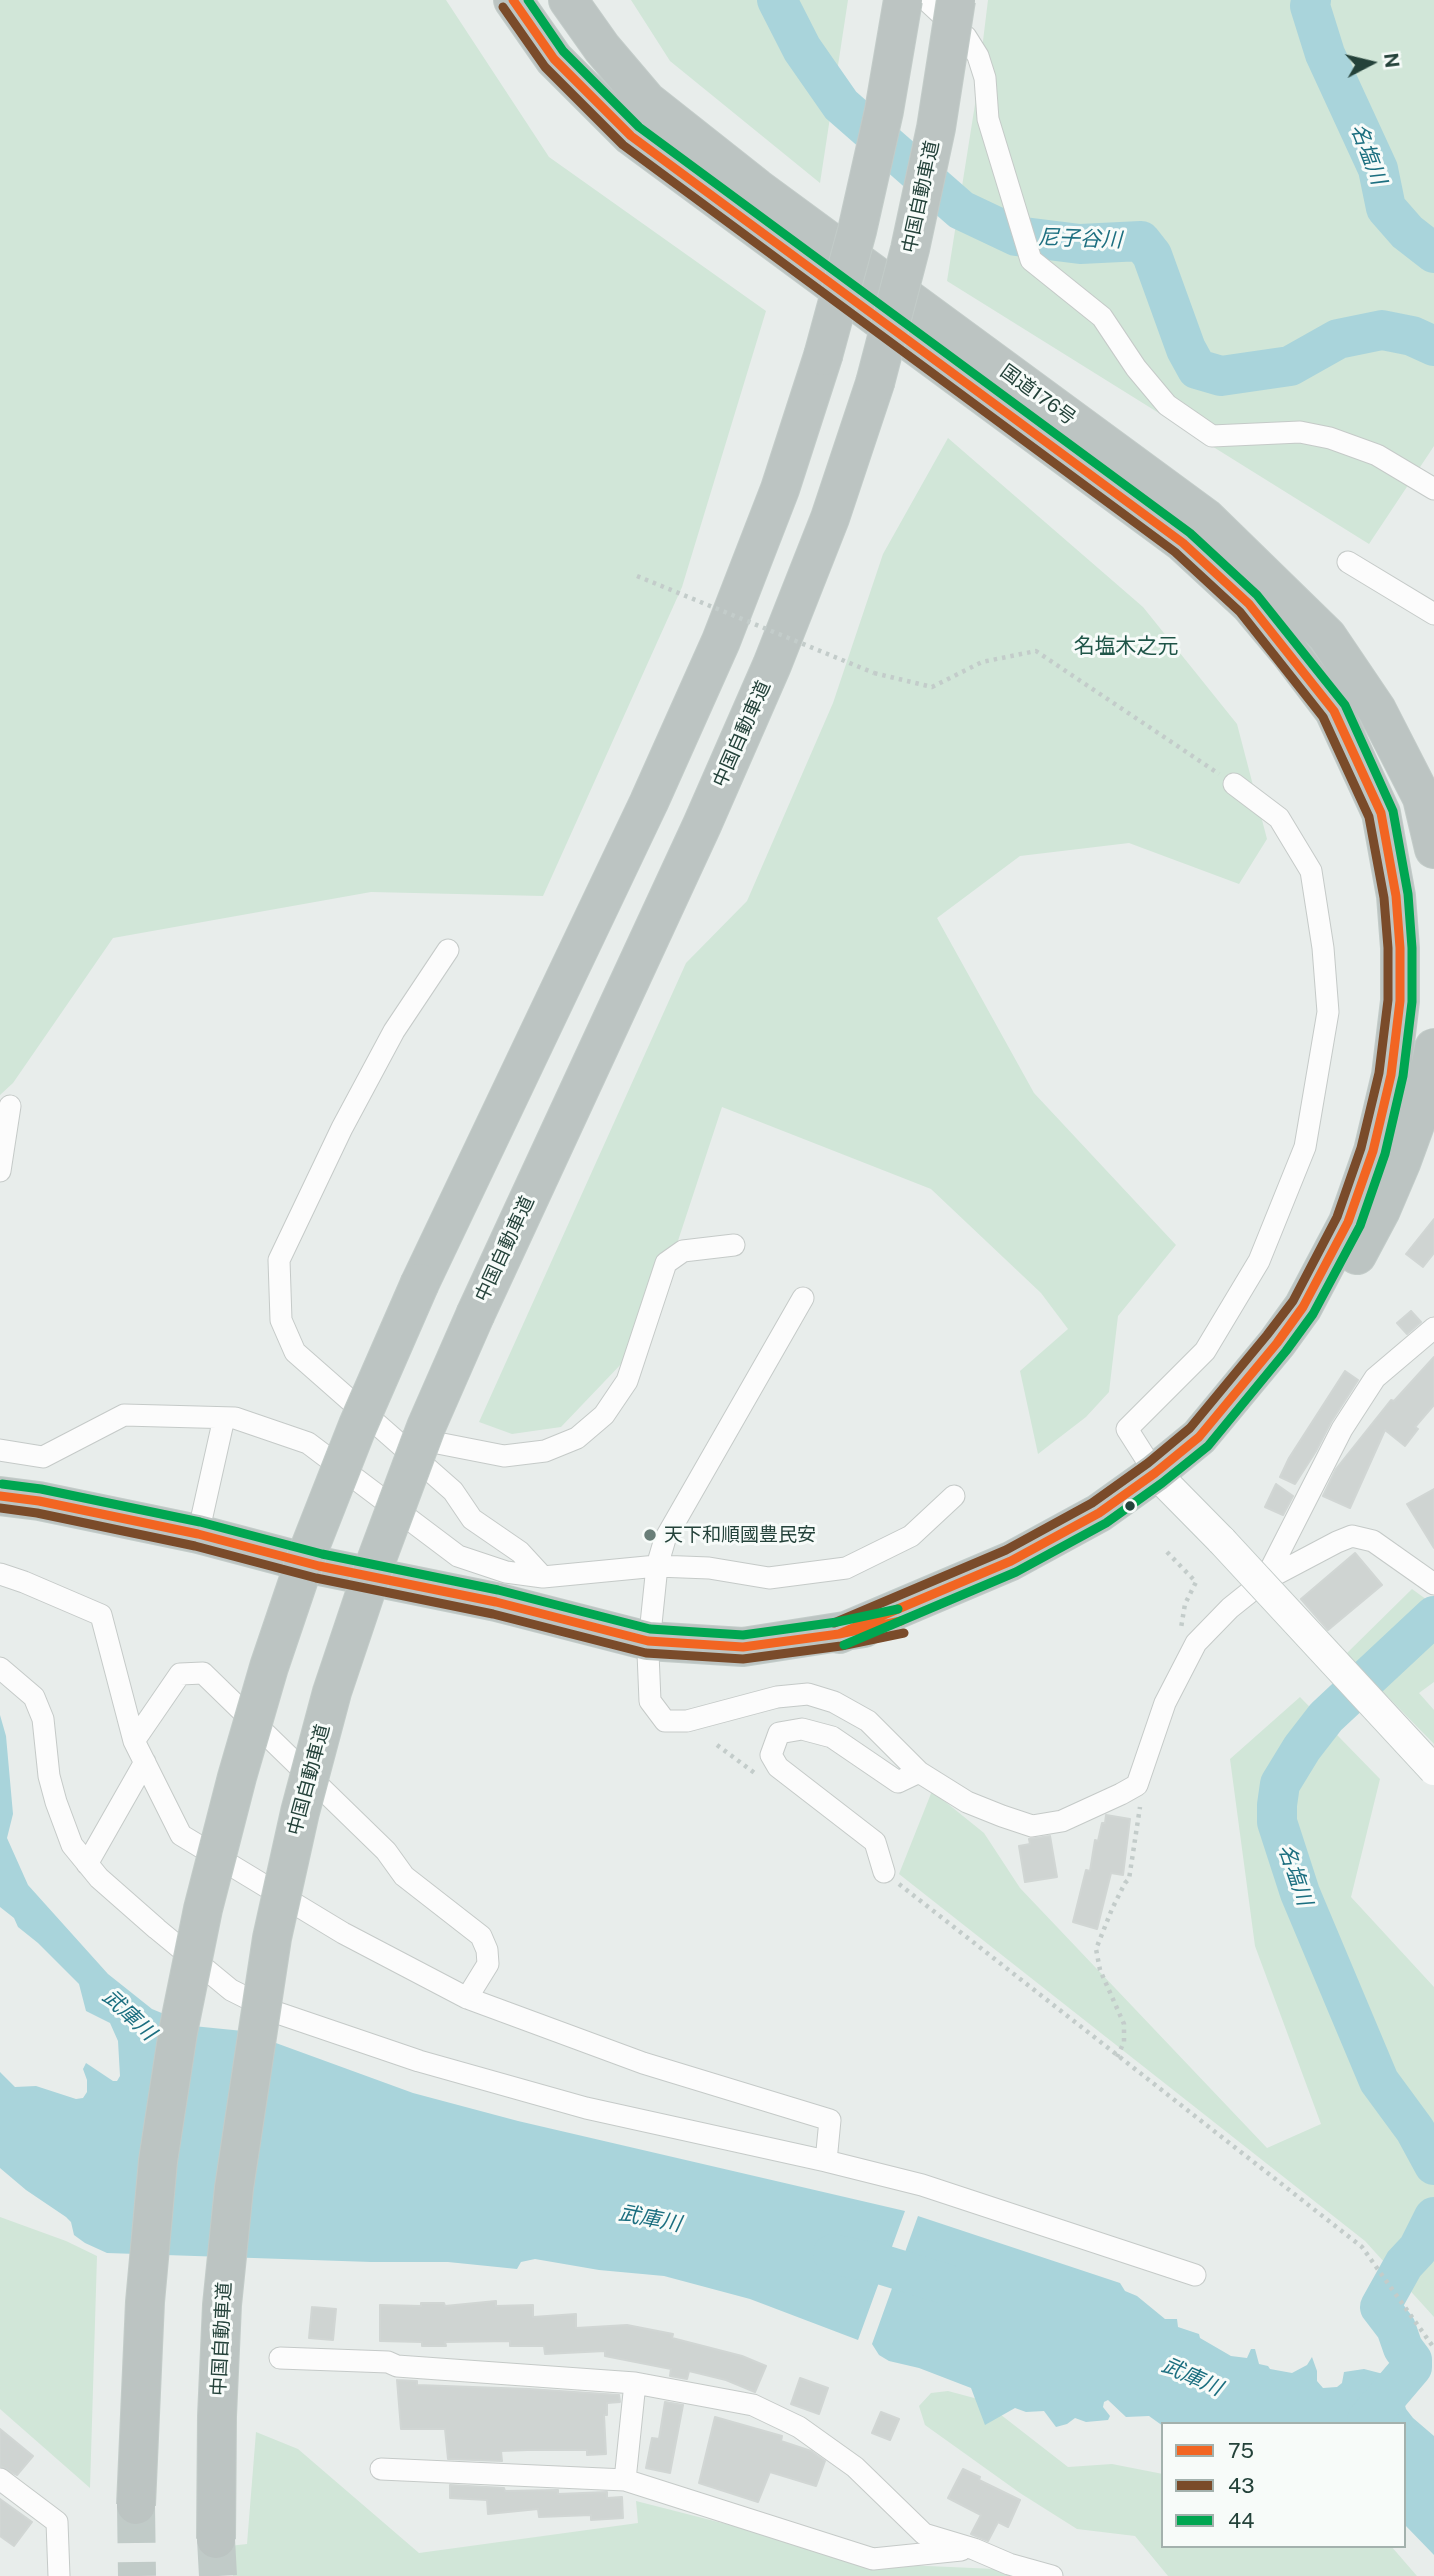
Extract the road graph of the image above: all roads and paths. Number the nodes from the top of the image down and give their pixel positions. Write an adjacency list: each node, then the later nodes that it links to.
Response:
1 (513, 0): 12 (highway, 国道176号)
2 (568, 0): 11 (highway, 国道176号)
3 (903, 0): 56 (highway, bridge)
4 (926, 0): 6 (street)
5 (956, 0): 57 (highway, 中国自動車道, bridge)
6 (1434, 489)
7 (1348, 562): 9 (street)
8 (637, 576): 10 (path, bridge)
9 (1434, 614)
10 (1234, 783): 24 (street)
11 (1428, 796): 12 (street); 13 (highway, 国道176号)
12 (1381, 813): 24 (highway, 国道176号)
13 (1434, 849)
14 (448, 950): 22 (street)
15 (1434, 1048): 24 (highway, 国道176号)
16 (10, 1106): 17 (street)
17 (0, 1171)
18 (734, 1245): 22 (street)
19 (803, 1298): 29 (street)
20 (1434, 1328): 32 (street)
21 (224, 1418): 23 (street); 27 (street); 31 (street)
22 (387, 1433): 31 (street)
23 (0, 1450)
24 (1163, 1481): 34 (highway, 国道176号); 41 (street, bridge)
25 (0, 1496): 27 (highway, 国道176号)
26 (954, 1496): 29 (street)
27 (198, 1534): 34 (highway, 国道176号)
28 (1167, 1552): 36 (path)
29 (657, 1566): 31 (street); 34 (street)
30 (0, 1574): 37 (street)
31 (543, 1577)
32 (1265, 1580): 33 (street); 36 (street)
33 (1431, 1582)
34 (648, 1641): 42 (street)
35 (0, 1668): 44 (street)
36 (1177, 1677): 40 (street)
37 (134, 1741): 39 (street); 46 (street)
38 (718, 1745): 43 (path)
39 (145, 1762): 44 (street); 46 (street)
40 (1145, 1765): 42 (street); 47 (path)
41 (1434, 1770)
42 (919, 1772): 45 (street)
43 (762, 1779)
44 (87, 1864): 48 (street)
45 (884, 1872): 47 (path)
46 (467, 1998): 48 (street)
47 (1117, 2057): 50 (path)
48 (826, 2161): 49 (street)
49 (1195, 2275)
50 (1434, 2348)
51 (280, 2358): 52 (street)
52 (635, 2383): 55 (street); 58 (street)
53 (381, 2469): 55 (street)
54 (0, 2479): 59 (street)
55 (625, 2480): 58 (street)
56 (136, 2505)
57 (216, 2539)
58 (974, 2549): 60 (street)
59 (59, 2576)
60 (1052, 2576)

